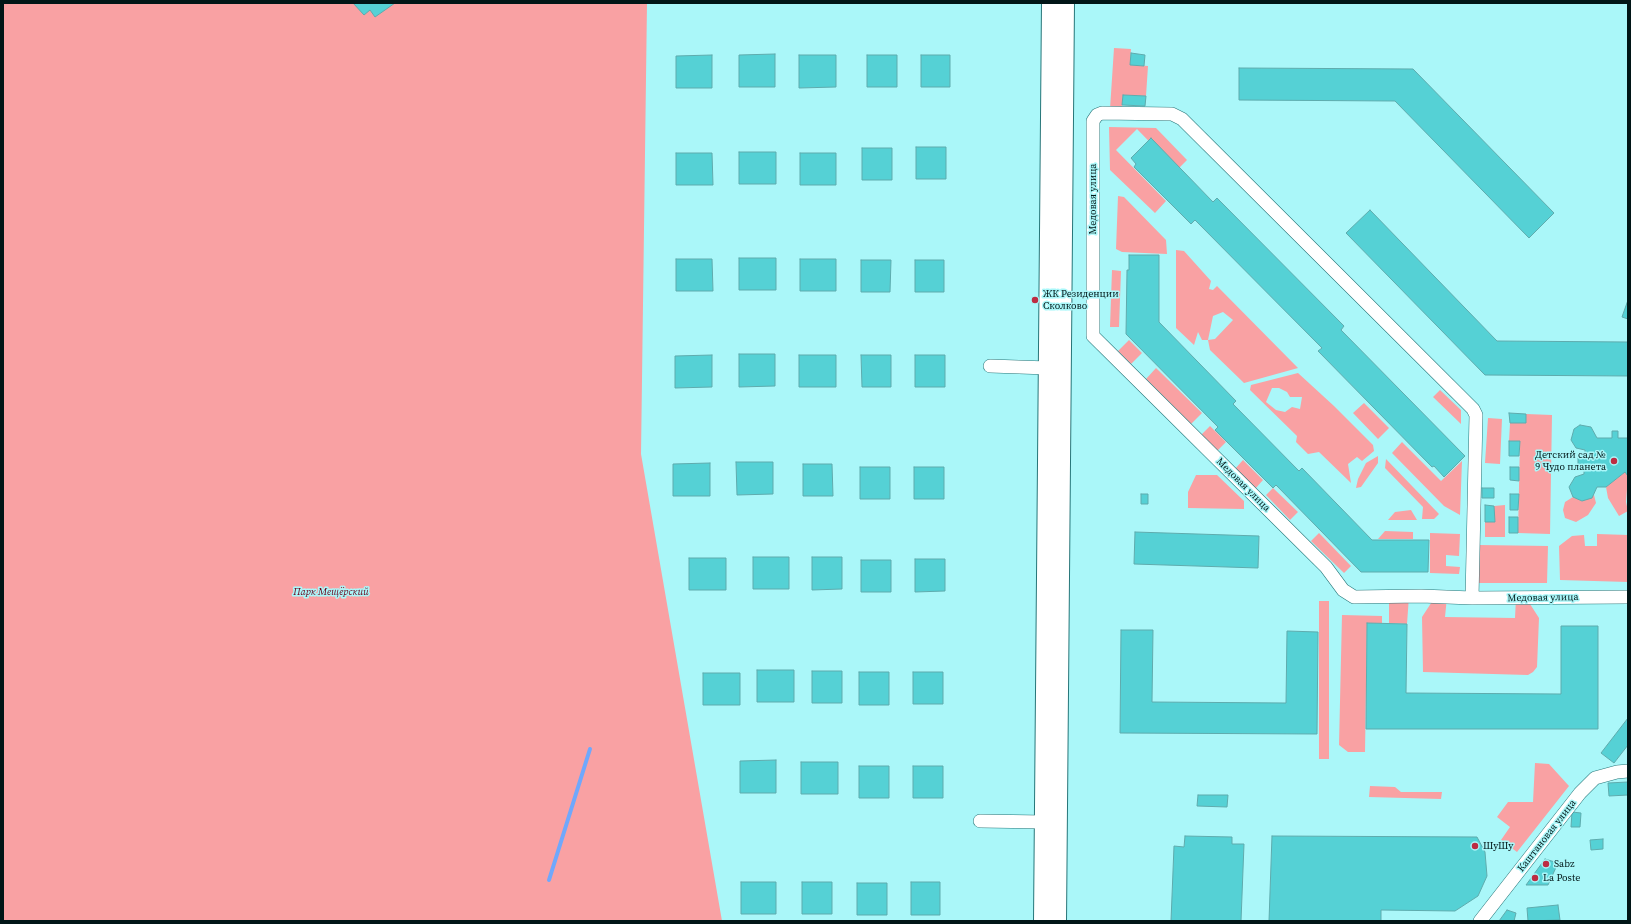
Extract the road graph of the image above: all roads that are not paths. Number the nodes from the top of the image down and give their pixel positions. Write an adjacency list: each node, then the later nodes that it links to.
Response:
1 (1051, 3): 4 (street)
2 (1065, 3): 11 (street)
3 (990, 366): 4 (street)
4 (1048, 368): 9 (street)
5 (1628, 597): 6 (street, Медовая улица)
6 (1472, 598): 6 (street, Медовая улица)
7 (1628, 771): 12 (street, Каштановая улица)
8 (980, 821): 9 (street)
9 (1044, 822): 10 (street)
10 (1043, 921)
11 (1057, 921)
12 (1480, 921)

